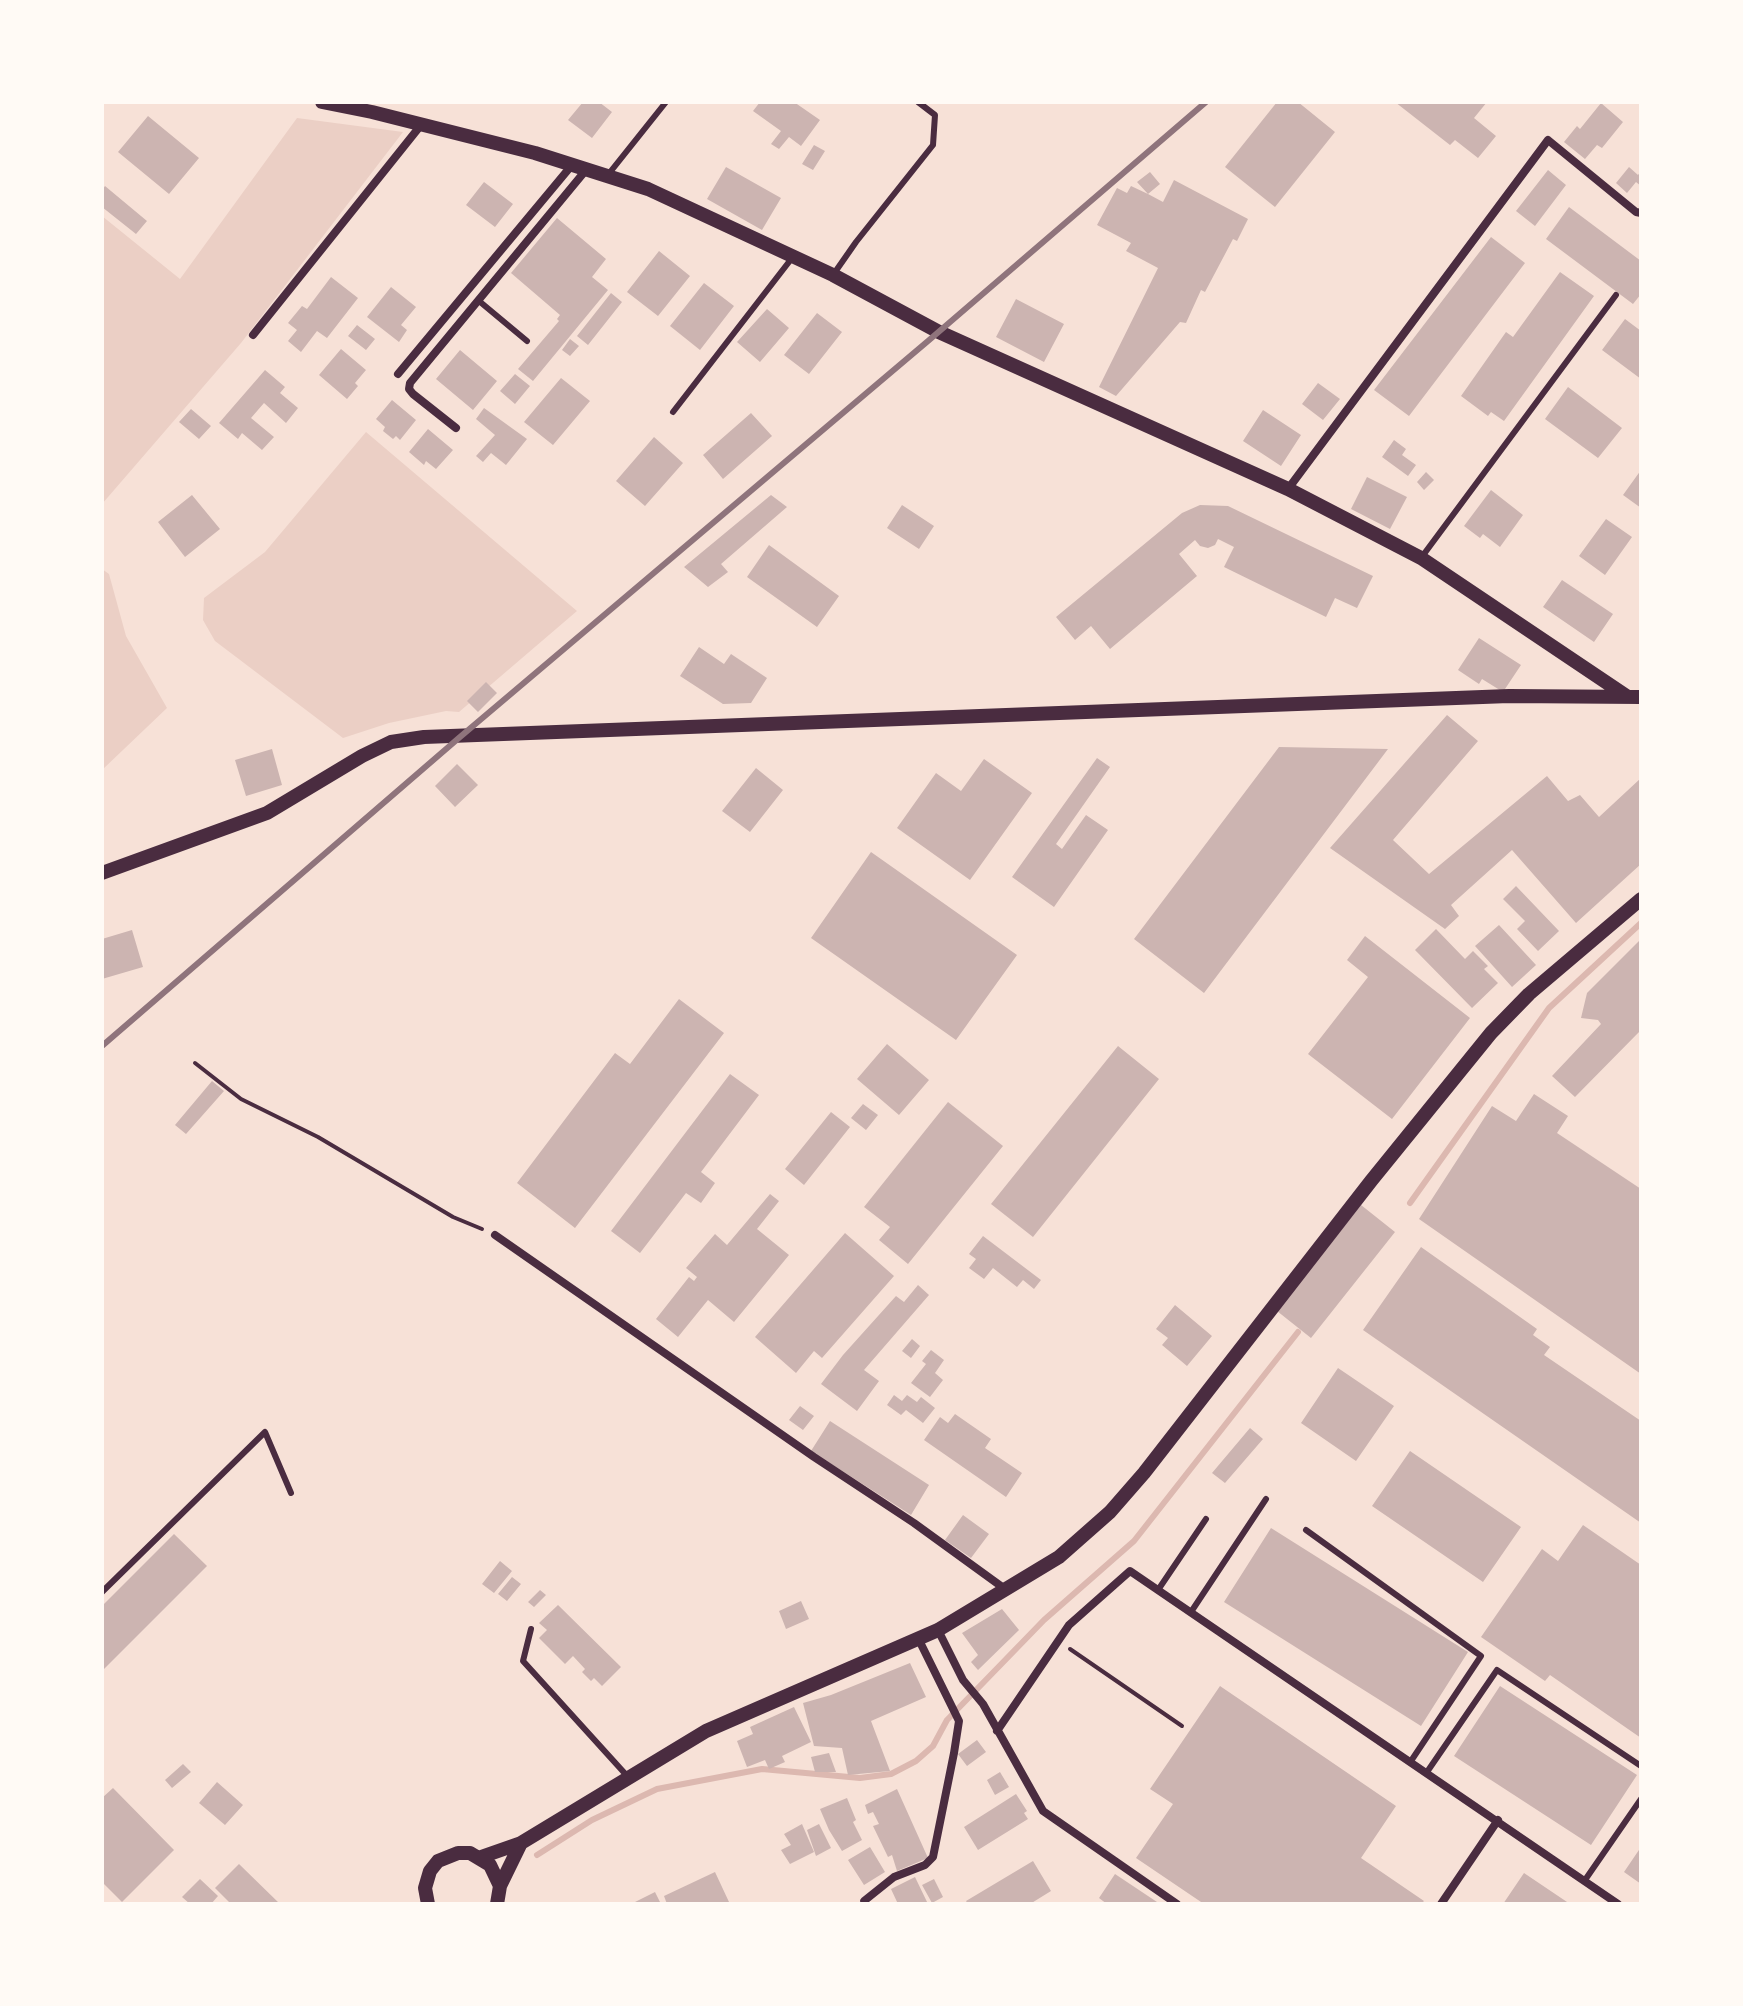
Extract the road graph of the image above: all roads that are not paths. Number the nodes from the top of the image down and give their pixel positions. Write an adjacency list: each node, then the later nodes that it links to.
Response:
1 (322, 102): 4 (street)
2 (666, 102): 7 (lane)
3 (918, 102): 10 (lane)
4 (374, 107): 5 (street)
5 (421, 125): 6 (street); 13 (street)
6 (579, 167): 7 (street); 12 (street); 15 (street)
7 (607, 176): 9 (street)
8 (1641, 213): 18 (street)
9 (794, 256): 10 (street); 16 (lane)
10 (833, 275): 18 (street)
11 (1616, 295): 19 (lane)
12 (479, 301): 14 (lane); 17 (street)
13 (253, 335)
14 (527, 341)
15 (398, 374)
16 (673, 412)
17 (456, 428)
18 (1288, 489): 19 (street)
19 (1421, 558): 20 (street)
20 (1634, 697): 21 (street)
21 (102, 873)
22 (1641, 899): 28 (street)
23 (495, 1235): 28 (street)
24 (291, 1493): 30 (lane)
25 (1266, 1499): 31 (lane)
26 (1206, 1519): 29 (lane)
27 (1306, 1530): 36 (lane)
28 (1005, 1589): 33 (street)
29 (1158, 1590): 31 (street); 35 (street)
30 (102, 1592)
31 (1191, 1612): 36 (street)
32 (531, 1629): 39 (lane)
33 (938, 1630): 34 (street); 35 (street)
34 (918, 1638): 39 (street); 47 (street)
35 (997, 1731): 49 (street)
36 (1411, 1761): 38 (street)
37 (1641, 1766): 38 (lane)
38 (1427, 1772): 41 (street)
39 (629, 1778): 42 (street)
40 (1641, 1799): 44 (lane)
41 (1498, 1820): 44 (street); 50 (street)
42 (521, 1843): 43 (street); 45 (street)
43 (481, 1857): 45 (street); 46 (street)
44 (1585, 1880): 51 (street)
45 (500, 1886): 48 (street)
46 (423, 1901)
47 (863, 1903)
48 (497, 1904)
49 (1177, 1904)
50 (1441, 1904)
51 (1618, 1904)

